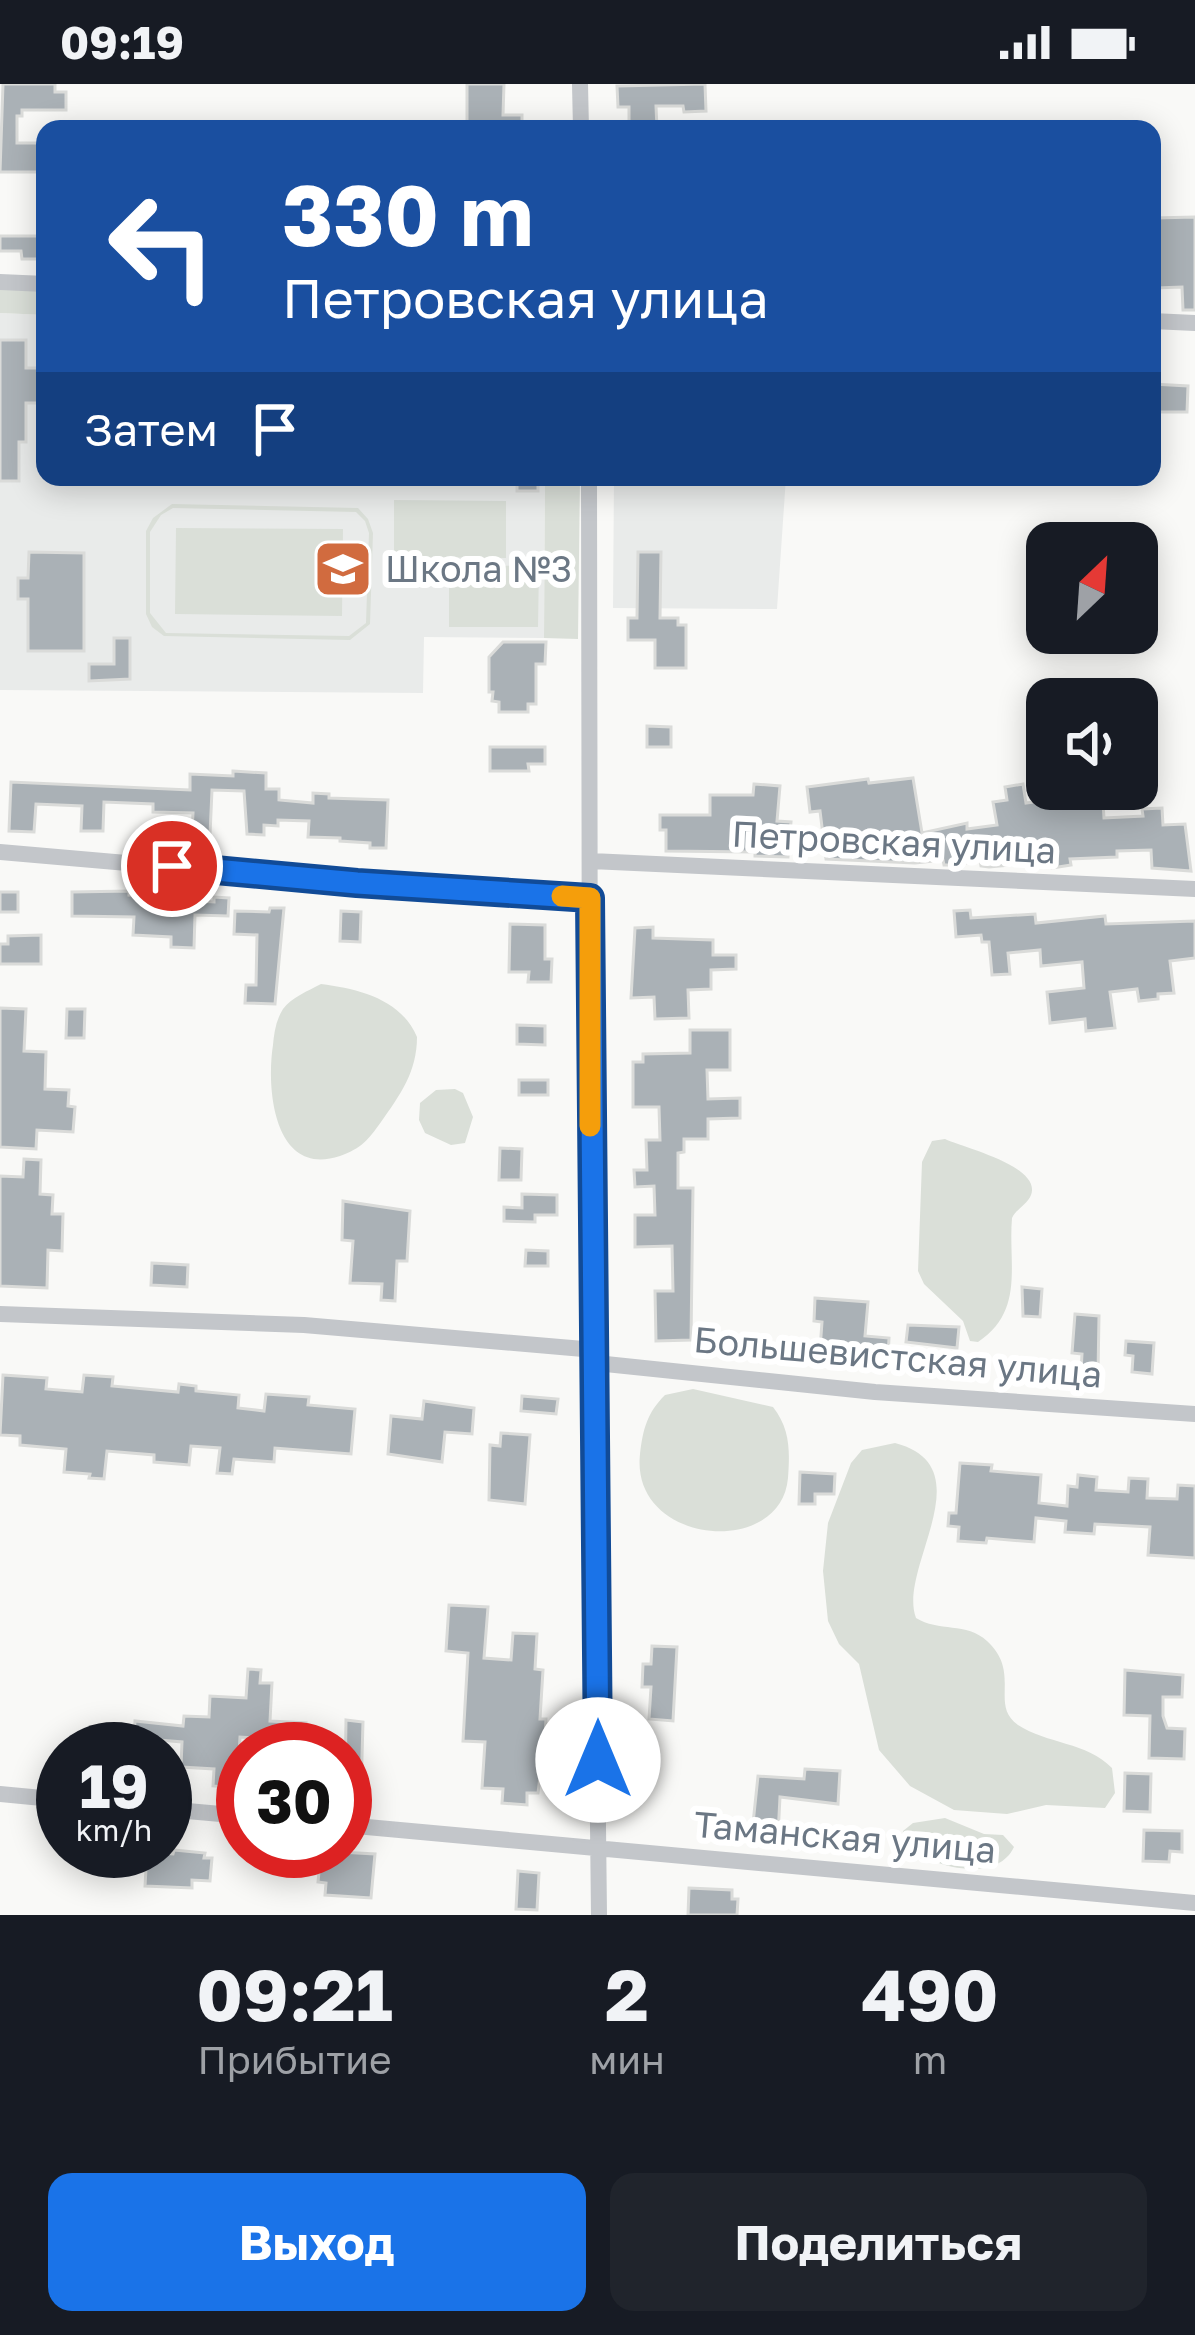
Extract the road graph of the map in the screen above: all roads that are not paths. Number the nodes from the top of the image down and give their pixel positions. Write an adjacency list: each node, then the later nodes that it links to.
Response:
1 (580, 84): 2 (street)
2 (581, 120)
3 (0, 282): 4 (street)
4 (36, 284)
5 (1161, 322): 6 (street)
6 (1195, 323)
7 (589, 486): 9 (street)
8 (0, 852): 11 (street)
9 (591, 861): 10 (street, Петровская улица); 11 (street)
10 (1195, 889)
11 (590, 898): 13 (street)
12 (0, 1314): 13 (street, Большевистская улица)
13 (596, 1357): 14 (street, Большевистская улица); 18 (street)
14 (1195, 1414)
15 (0, 1794): 16 (street)
16 (36, 1797)
17 (372, 1827): 18 (street, Таманская улица)
18 (599, 1848): 19 (street, Таманская улица); 20 (street)
19 (1195, 1903)
20 (599, 1915)

